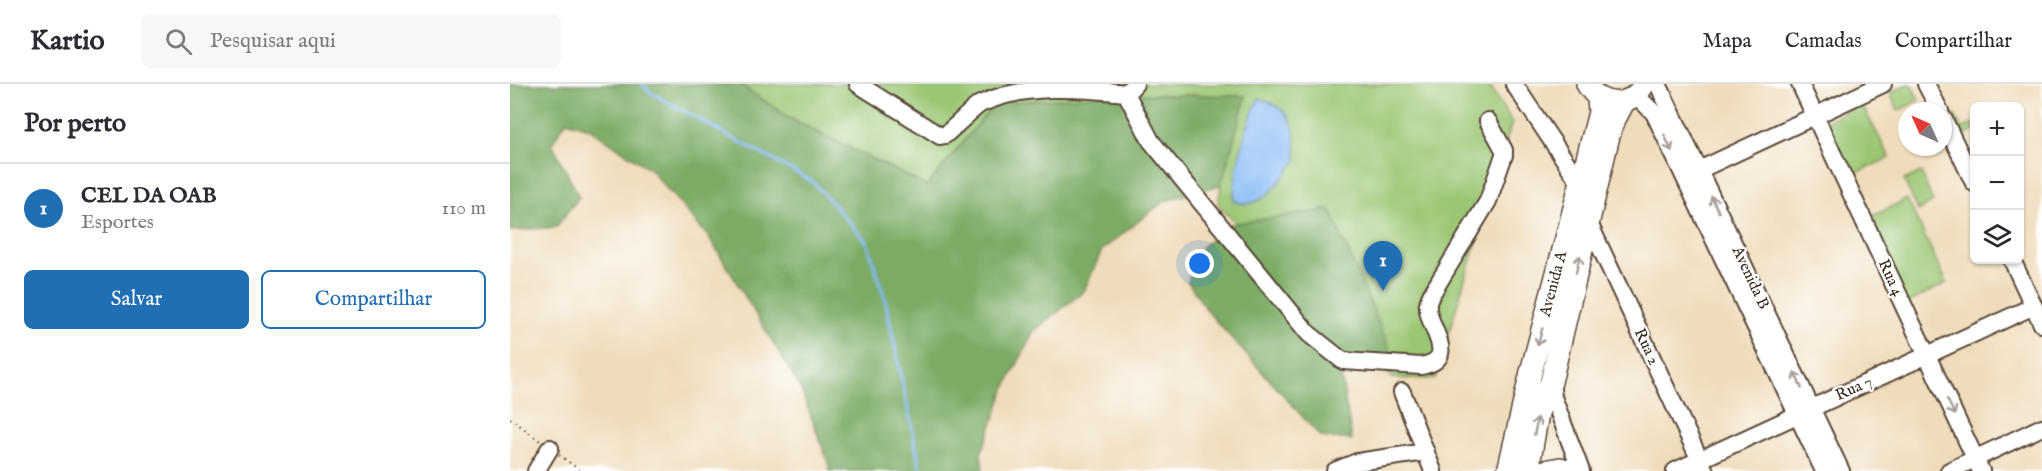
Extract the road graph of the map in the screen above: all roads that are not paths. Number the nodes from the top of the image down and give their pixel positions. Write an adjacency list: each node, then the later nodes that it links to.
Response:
1 (858, 84): 7 (street)
2 (1514, 84): 16 (street)
3 (1659, 84): 14 (street, Avenida B)
4 (1800, 84): 11 (street, Rua 4)
5 (1883, 84): 11 (street)
6 (1926, 84): 10 (street)
7 (1131, 89): 12 (street)
8 (1593, 91): 9 (main road); 16 (main road, Avenida A)
9 (1635, 94): 17 (main road, Avenida A); 24 (street, Avenida B, one-way to 24)
10 (1935, 102)
11 (1814, 116): 14 (street); 21 (street, Rua 4)
12 (1488, 121)
13 (1952, 137): 15 (street)
14 (1699, 170): 24 (street, Avenida B, one-way to 14)
15 (1970, 175)
16 (1580, 183): 17 (street, Rua 2); 33 (main road, Avenida A, one-way to 33)
17 (1587, 222): 22 (main road, Avenida A, one-way to 17); 28 (street, Rua 2)
18 (2014, 264): 19 (street)
19 (2034, 306): 20 (street); 21 (street, Rua 7)
20 (2042, 324)
21 (1927, 356): 24 (street, Rua 7); 29 (street, Rua 4, one-way to 29)
22 (1551, 382): 34 (main road, one-way to 22); 37 (street, Avenida A)
23 (1402, 392): 27 (street)
24 (1804, 412): 28 (street, Rua 7); 39 (street, Avenida B); 40 (street, Avenida B)
25 (2042, 427): 29 (street)
26 (550, 448): 30 (street)
27 (1426, 452): 31 (street); 32 (street)
28 (1702, 465): 38 (street, Rua 7)
29 (1978, 465): 41 (street)
30 (536, 471)
31 (1335, 471)
32 (1433, 471)
33 (1508, 471)
34 (1528, 471)
35 (1544, 471): 36 (main road)
36 (1569, 471)
37 (1581, 471)
38 (1674, 471)
39 (1824, 471)
40 (1841, 471)
41 (1949, 471)

